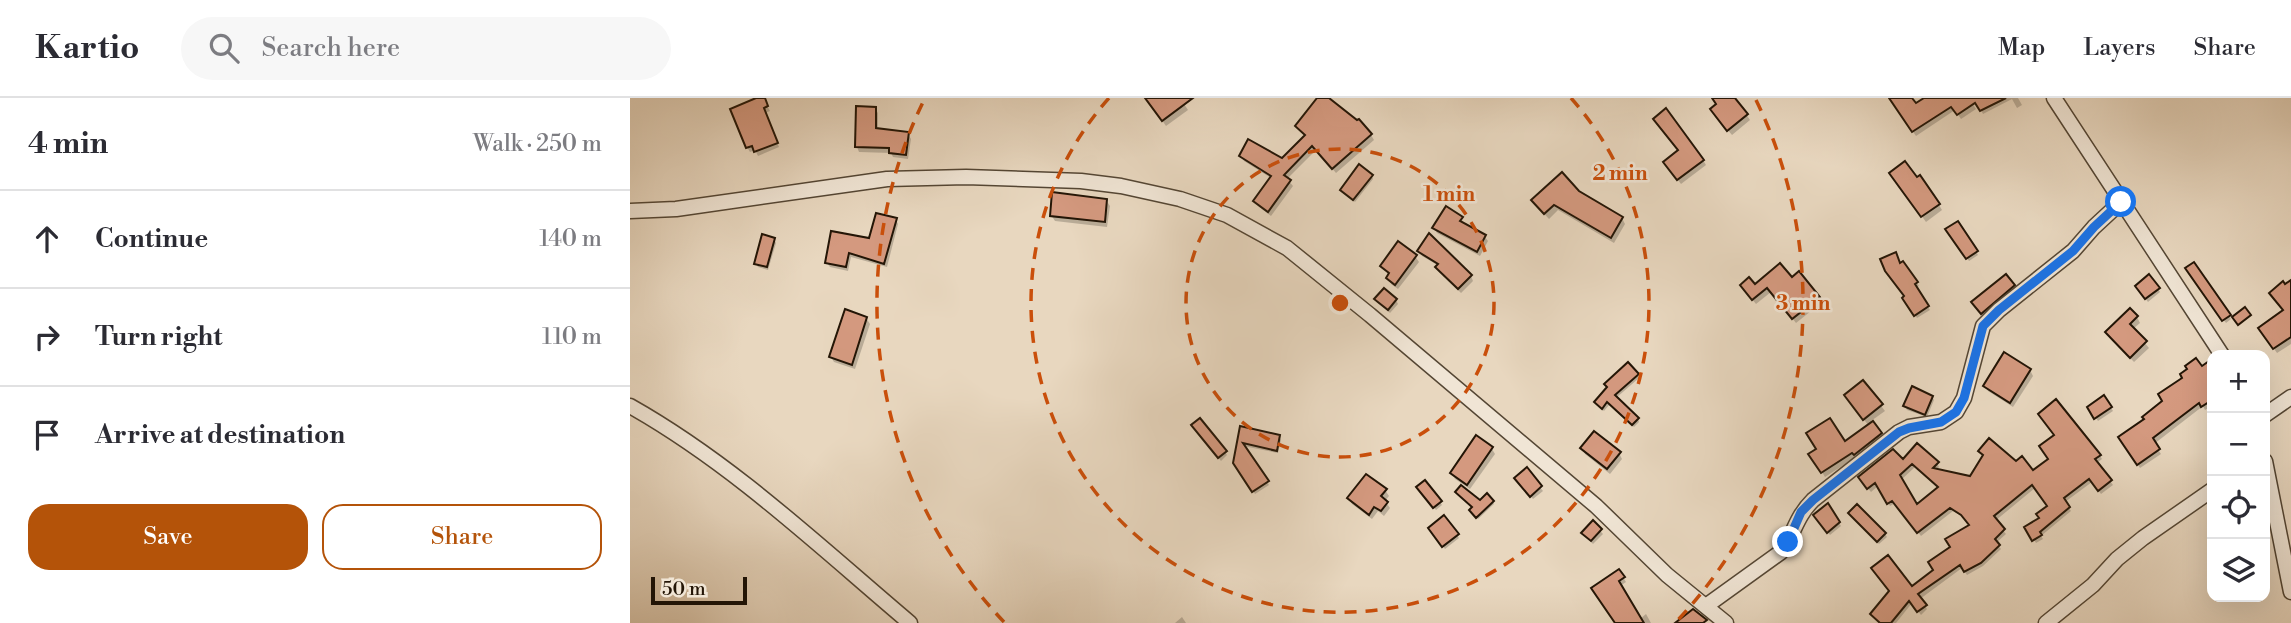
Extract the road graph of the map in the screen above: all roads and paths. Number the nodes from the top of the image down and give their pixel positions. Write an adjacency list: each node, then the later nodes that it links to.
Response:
1 (2054, 98): 2 (street)
2 (2121, 202): 4 (street); 11 (street)
3 (630, 211): 11 (street)
4 (2219, 350)
5 (2291, 397): 7 (street)
6 (630, 406): 12 (street)
7 (2268, 413)
8 (2269, 476): 10 (street)
9 (2207, 493): 14 (street)
10 (2291, 592)
11 (1706, 606): 13 (street)
12 (910, 623)
13 (1726, 623)
14 (2046, 623)

